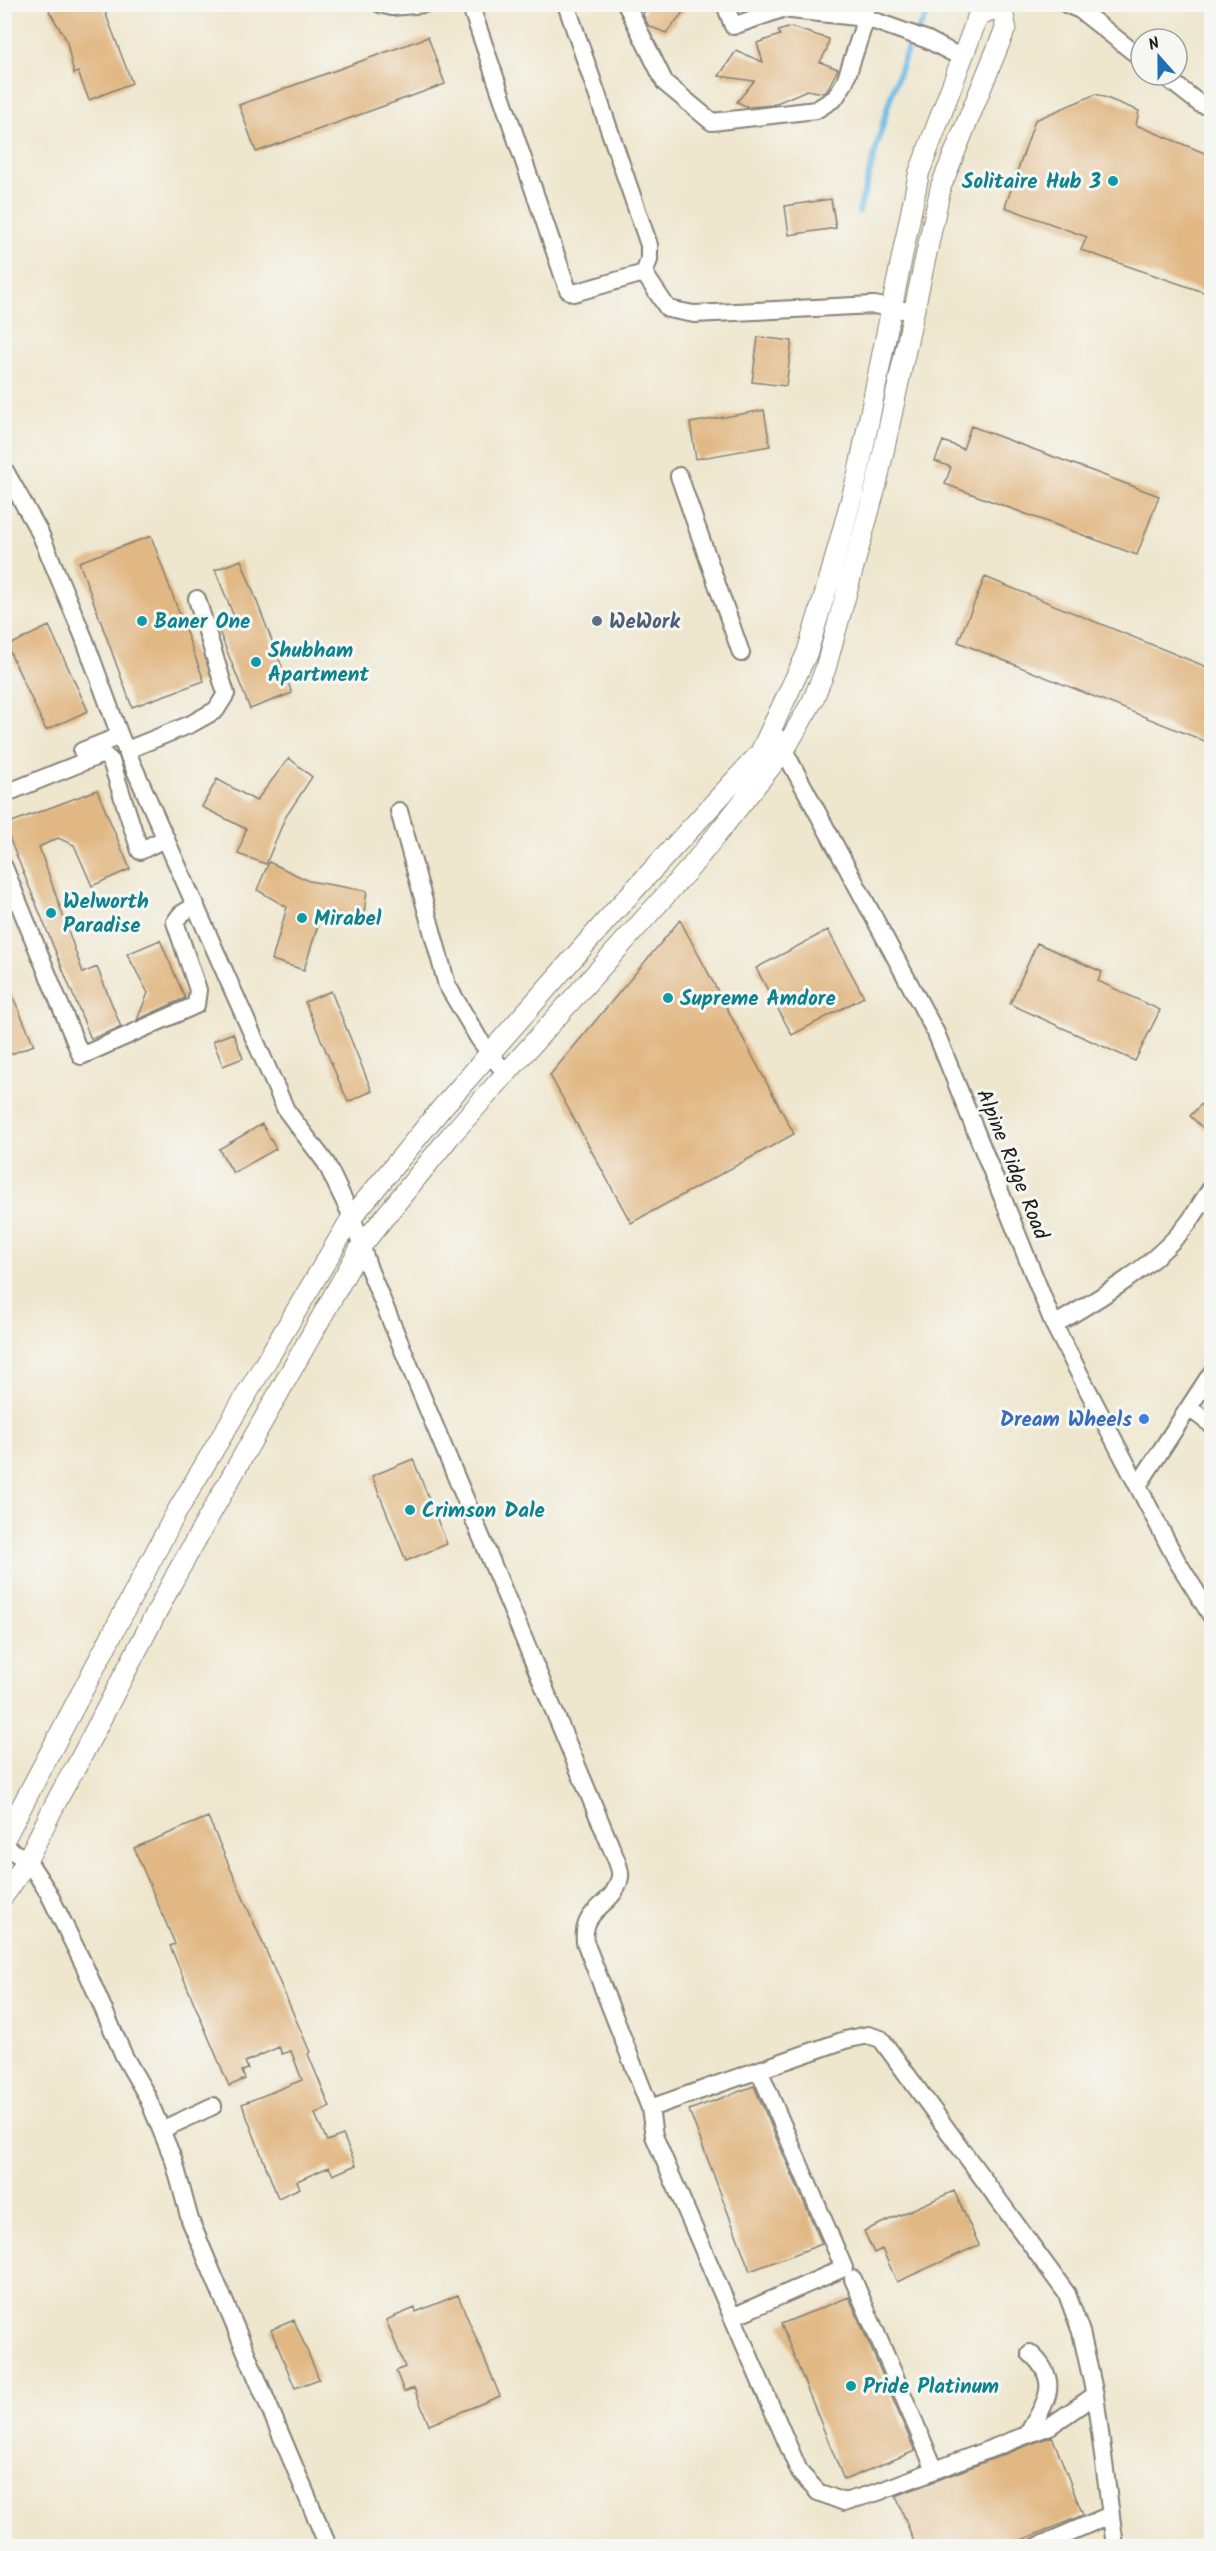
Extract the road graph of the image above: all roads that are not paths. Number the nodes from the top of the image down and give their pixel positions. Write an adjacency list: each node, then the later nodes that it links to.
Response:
1 (380, 4): 2 (street)
2 (424, 4)
3 (471, 4): 15 (street)
4 (566, 4): 15 (street)
5 (626, 4): 10 (street)
6 (725, 4): 9 (street)
7 (1066, 4): 11 (street)
8 (1001, 5): 12 (street); 17 (street)
9 (781, 7): 10 (street)
10 (865, 11): 12 (street)
11 (1129, 49)
12 (962, 58): 16 (street)
13 (1178, 87): 14 (street)
14 (1212, 108)
15 (644, 273): 16 (street)
16 (893, 308): 17 (street); 22 (street)
17 (914, 312): 24 (street)
18 (4, 469): 23 (street)
19 (679, 476): 21 (street)
20 (196, 599): 23 (street)
21 (741, 653)
22 (772, 728): 24 (street, Alpine Ridge Road); 31 (street)
23 (123, 743): 25 (street); 28 (street)
24 (785, 749): 32 (street); 36 (street, Alpine Ridge Road)
25 (4, 781)
26 (4, 794): 28 (street)
27 (399, 810): 31 (street)
28 (166, 838): 30 (street)
29 (4, 867): 30 (street)
30 (196, 905): 34 (street)
31 (489, 1054): 32 (street); 34 (street)
32 (506, 1074): 35 (street)
33 (1212, 1187): 36 (street)
34 (352, 1217): 35 (street); 42 (street)
35 (362, 1245): 44 (street); 48 (street)
36 (1054, 1325): 40 (street, Alpine Ridge Road)
37 (1212, 1371): 38 (street)
38 (1189, 1408): 39 (street); 40 (street)
39 (1212, 1425)
40 (1139, 1484): 41 (street, Alpine Ridge Road)
41 (1212, 1617)
42 (4, 1840)
43 (4, 1846): 44 (street)
44 (28, 1861): 45 (street); 49 (street)
45 (4, 1895)
46 (759, 2070): 48 (street); 51 (street); 53 (street)
47 (213, 2106): 49 (street)
48 (650, 2108): 51 (street)
49 (161, 2130): 57 (street)
50 (853, 2279): 55 (street)
51 (732, 2317): 55 (street)
52 (1030, 2353): 54 (street)
53 (1095, 2395): 54 (street); 56 (street)
54 (1028, 2435): 55 (street)
55 (935, 2470)
56 (1110, 2515): 58 (street); 59 (street)
57 (328, 2547)
58 (1038, 2547)
59 (1115, 2547)

